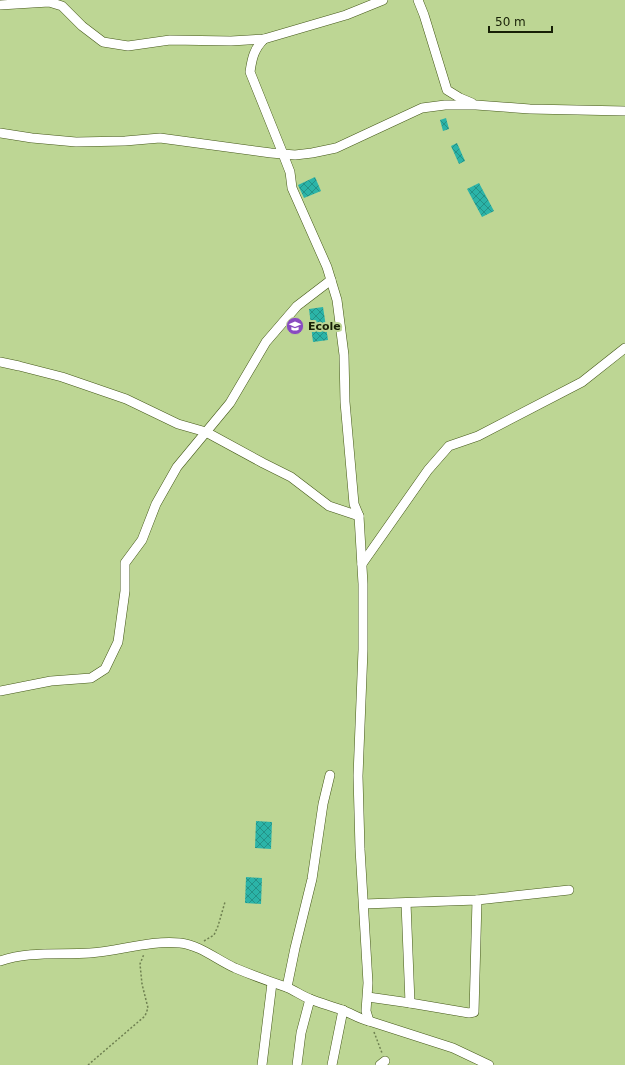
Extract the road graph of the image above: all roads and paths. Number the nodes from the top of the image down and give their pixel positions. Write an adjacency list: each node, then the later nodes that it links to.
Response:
1 (383, 0): 4 (street)
2 (418, 0): 5 (street)
3 (0, 5): 4 (street)
4 (264, 39): 10 (street)
5 (447, 90): 6 (street); 7 (street)
6 (476, 105): 7 (street); 8 (street)
7 (436, 106): 10 (street)
8 (625, 111)
9 (0, 133): 10 (street)
10 (283, 154): 11 (street)
11 (331, 280): 14 (street); 15 (street)
12 (625, 348): 16 (street)
13 (0, 362): 14 (street)
14 (206, 432): 15 (street); 17 (street)
15 (359, 516): 16 (street)
16 (362, 564): 23 (street)
17 (0, 691)
18 (330, 775): 28 (street)
19 (569, 890): 20 (street)
20 (476, 900): 22 (street); 31 (street)
21 (225, 902): 24 (path)
22 (406, 903): 23 (street); 31 (street)
23 (364, 904): 29 (street)
24 (198, 941)
25 (147, 945): 26 (street); 27 (street); 35 (path)
26 (0, 961)
27 (272, 983): 28 (street); 36 (street)
28 (287, 987): 30 (street)
29 (368, 997): 31 (street); 33 (street)
30 (310, 999): 32 (street); 37 (street)
31 (410, 1002)
32 (343, 1010): 33 (street); 38 (street)
33 (369, 1021): 34 (path); 39 (street)
34 (382, 1063)
35 (88, 1065)
36 (262, 1065)
37 (297, 1065)
38 (332, 1065)
39 (489, 1065)

